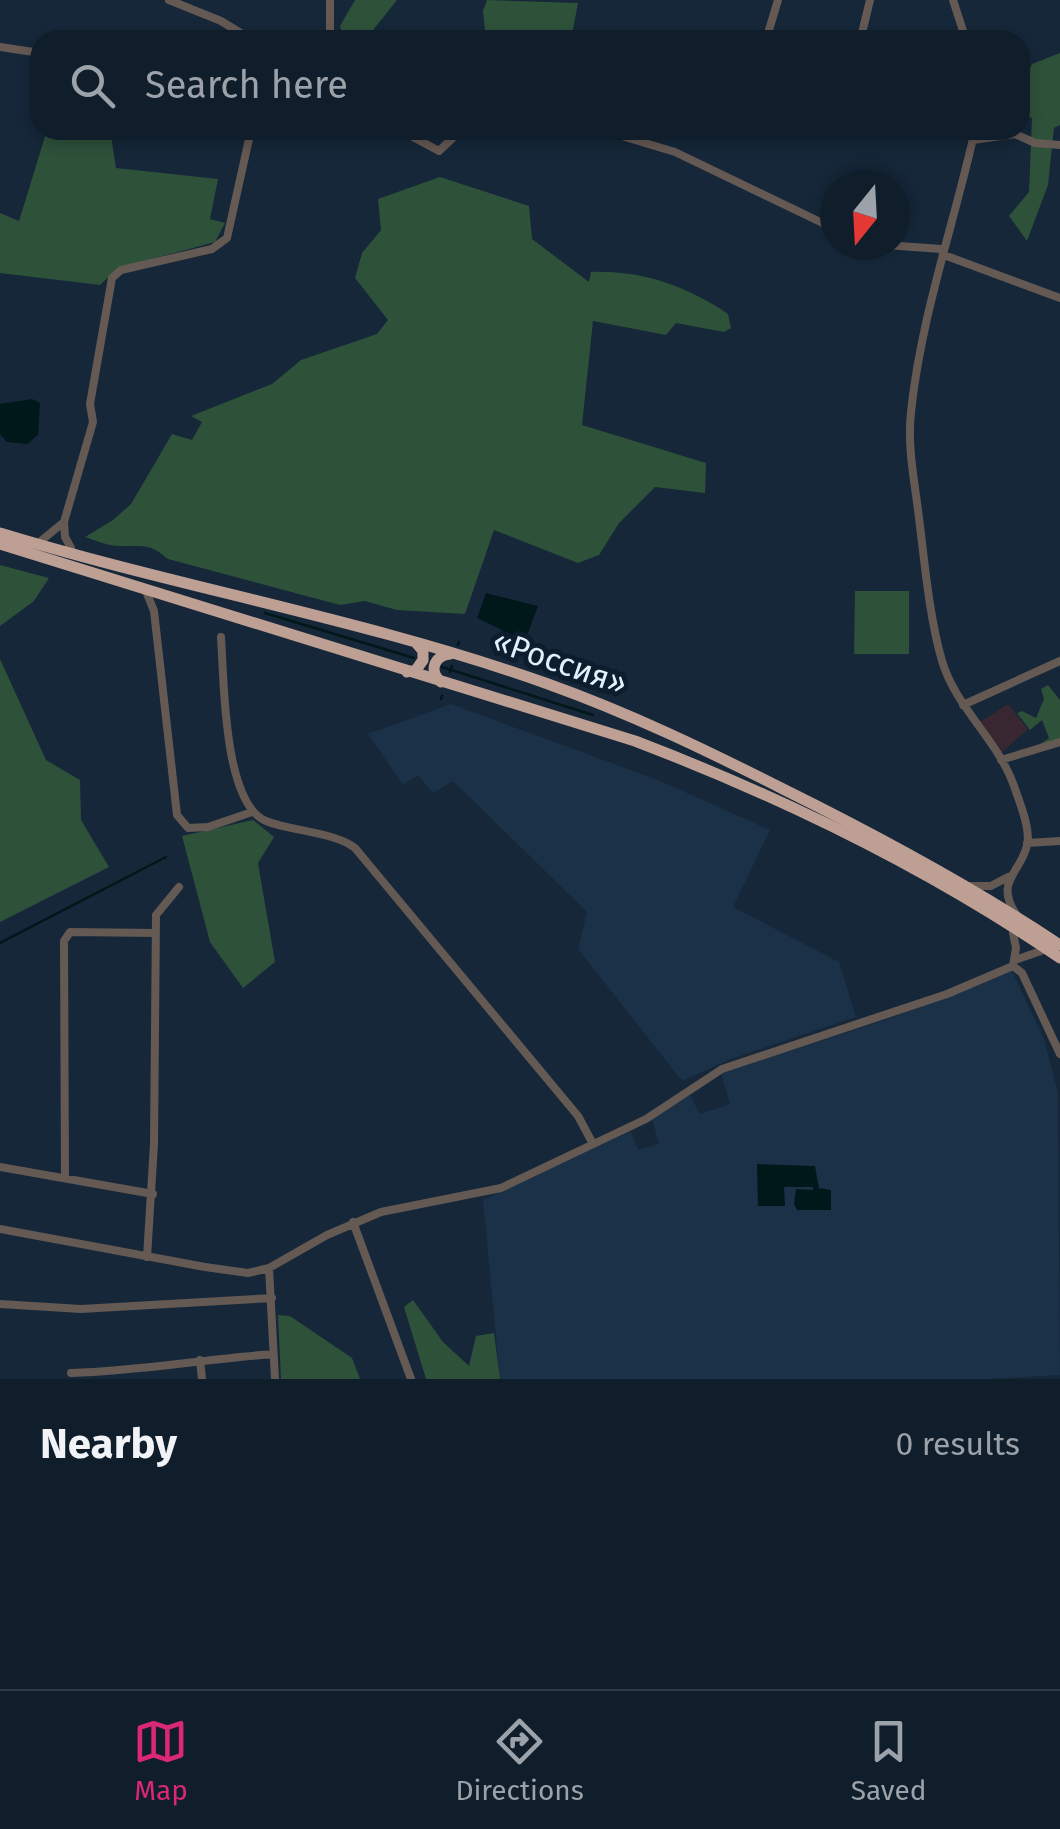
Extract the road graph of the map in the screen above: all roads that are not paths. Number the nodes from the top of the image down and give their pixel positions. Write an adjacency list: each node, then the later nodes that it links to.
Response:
1 (169, 0): 6 (street)
2 (330, 0): 7 (street)
3 (778, 0): 8 (street)
4 (870, 0): 9 (street)
5 (953, 0): 10 (street)
6 (236, 30)
7 (330, 30)
8 (769, 30)
9 (863, 30)
10 (963, 30)
11 (0, 47): 12 (street)
12 (30, 52)
13 (249, 140): 24 (street)
14 (419, 140): 15 (street)
15 (451, 140)
16 (635, 140): 20 (street)
17 (973, 140): 22 (street)
18 (1028, 140): 19 (street)
19 (1060, 145)
20 (820, 222)
21 (910, 247): 22 (street)
22 (944, 255): 23 (street); 40 (street)
23 (1060, 298)
24 (64, 522): 27 (street); 29 (street)
25 (0, 533): 26 (highway, «Россия»)
26 (15, 538): 27 (highway); 30 (highway, «Россия»)
27 (42, 540): 29 (highway)
28 (0, 544): 31 (highway, «Россия»)
29 (72, 548): 30 (highway)
30 (190, 585): 35 (highway, «Россия»)
31 (141, 587): 32 (highway, «Россия»); 33 (street)
32 (182, 599): 33 (street); 38 (highway, «Россия»)
33 (154, 611): 43 (street)
34 (221, 637): 43 (street)
35 (413, 641): 36 (highway, «Россия»); 38 (highway)
36 (454, 654): 39 (highway); 48 (highway, «Россия»)
37 (1060, 661): 40 (street)
38 (407, 672): 39 (highway, «Россия»)
39 (441, 682): 44 (highway, «Россия»)
40 (964, 705): 42 (street)
41 (1060, 742): 42 (street)
42 (1001, 760): 46 (street)
43 (252, 812): 58 (street)
44 (820, 820): 52 (highway); 55 (highway, «Россия»)
45 (1060, 841): 46 (street)
46 (1028, 843): 47 (street)
47 (1012, 873): 48 (street); 50 (street)
48 (961, 882): 50 (highway, «Россия»)
49 (179, 887): 51 (street)
50 (1022, 921): 53 (highway, «Россия»)
51 (155, 932): 60 (street); 61 (street)
52 (1013, 933): 54 (highway); 56 (street)
53 (1060, 945)
54 (1042, 951): 55 (highway); 56 (street)
55 (1060, 961)
56 (1014, 963): 57 (street); 58 (street)
57 (1060, 1054)
58 (592, 1144): 62 (street)
59 (0, 1167): 60 (street)
60 (64, 1178): 61 (street)
61 (153, 1194): 64 (street)
62 (353, 1222): 65 (street); 74 (street)
63 (0, 1229): 64 (street)
64 (147, 1257): 65 (street)
65 (269, 1268): 66 (street)
66 (272, 1298): 67 (street); 68 (street)
67 (0, 1304)
68 (273, 1354): 69 (street); 73 (street)
69 (200, 1360): 71 (street); 72 (street)
70 (71, 1373): 71 (street)
71 (118, 1375)
72 (202, 1379)
73 (275, 1379)
74 (412, 1379)

